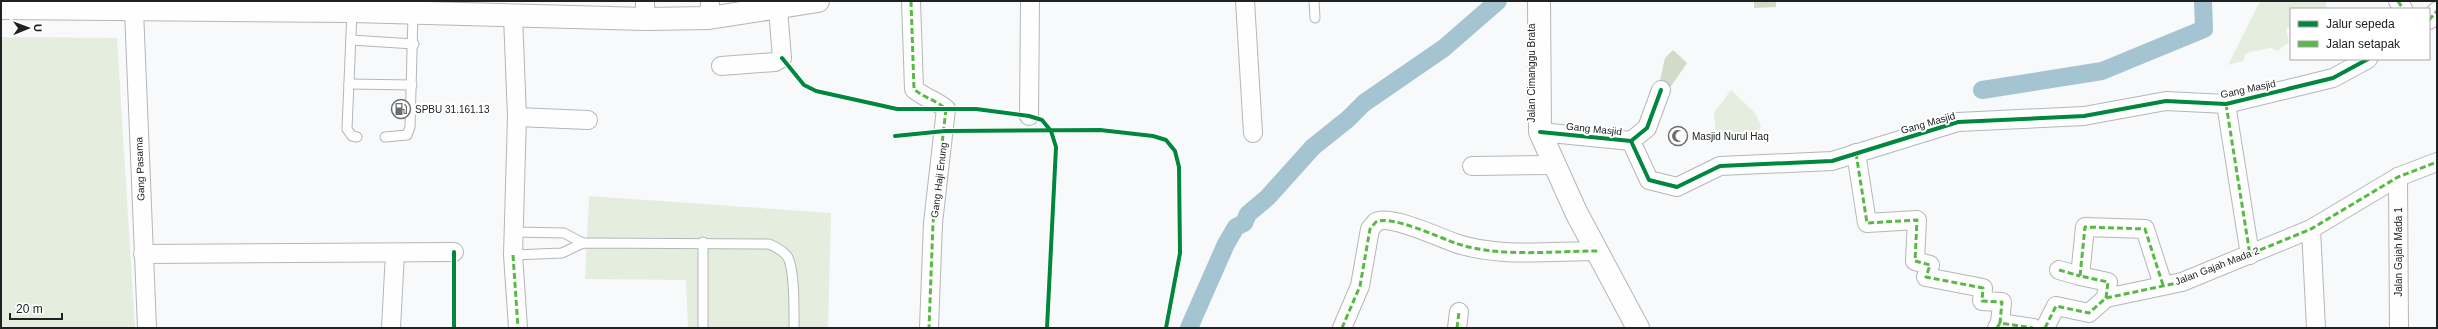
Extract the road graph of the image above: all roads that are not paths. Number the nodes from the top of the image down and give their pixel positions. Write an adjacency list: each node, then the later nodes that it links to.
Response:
1 (818, 1): 10 (main road)
2 (911, 1): 59 (street, Gang Haji Enung)
3 (1030, 1): 26 (street)
4 (1245, 1): 30 (street)
5 (1314, 1): 16 (lane)
6 (1539, 1): 29 (main road, Jalan Cimanggu Brata)
7 (1, 8): 11 (main road)
8 (425, 9): 13 (main road); 15 (main road); 19 (lane)
9 (709, 9): 10 (main road); 12 (main road)
10 (778, 9): 21 (street)
11 (134, 10): 13 (main road); 46 (street, Gang Pasama)
12 (645, 10): 15 (main road)
13 (352, 11): 18 (lane)
14 (2437, 11): 17 (street)
15 (513, 16): 27 (street)
16 (1316, 18)
17 (2430, 19)
18 (351, 40): 19 (lane); 22 (lane)
19 (414, 44): 23 (lane)
20 (2366, 60): 25 (street, Gang Masjid)
21 (721, 66)
22 (349, 84): 23 (lane); 31 (lane)
23 (412, 85): 32 (lane)
24 (1662, 90): 33 (street)
25 (2226, 104): 34 (street, Gang Masjid); 48 (street)
26 (1029, 116)
27 (516, 117): 28 (street); 40 (street)
28 (588, 120)
29 (1540, 132): 33 (street, Gang Masjid); 36 (main road, Jalan Cimanggu Brata)
30 (1253, 133)
31 (357, 137)
32 (386, 137)
33 (1631, 141): 34 (street, Gang Masjid)
34 (1856, 153): 53 (street)
35 (2437, 162): 38 (street, Jalan Gajah Mada 2)
36 (1555, 165): 37 (street); 43 (main road, Jalan Cimanggu Brata)
37 (1472, 166)
38 (2398, 177): 39 (street, Jalan Gajah Mada 2); 65 (street, Jalan Gajah Mada 1)
39 (2311, 229): 48 (street, Jalan Gajah Mada 2); 64 (street)
40 (514, 232): 42 (lane); 47 (street)
41 (703, 242): 42 (lane); 57 (lane); 58 (lane)
42 (583, 243): 47 (lane)
43 (1598, 251): 60 (street); 61 (main road, Jalan Cimanggu Brata)
44 (454, 252): 45 (street)
45 (395, 253): 46 (street); 55 (street)
46 (143, 254): 54 (street, Gang Pasama)
47 (513, 255): 56 (street)
48 (2250, 255): 51 (street, Jalan Gajah Mada 2)
49 (2059, 270): 50 (street)
50 (2080, 276): 51 (street); 52 (street)
51 (2164, 285): 52 (street, Jalan Gajah Mada 2)
52 (2106, 298): 63 (street, Jalan Gajah Mada 2)
53 (1999, 326): 62 (street)
54 (147, 328)
55 (391, 328)
56 (518, 328)
57 (703, 328)
58 (794, 328)
59 (929, 328)
60 (1342, 328)
61 (1638, 328)
62 (2034, 328)
63 (2045, 328)
64 (2316, 328)
65 (2399, 328)

